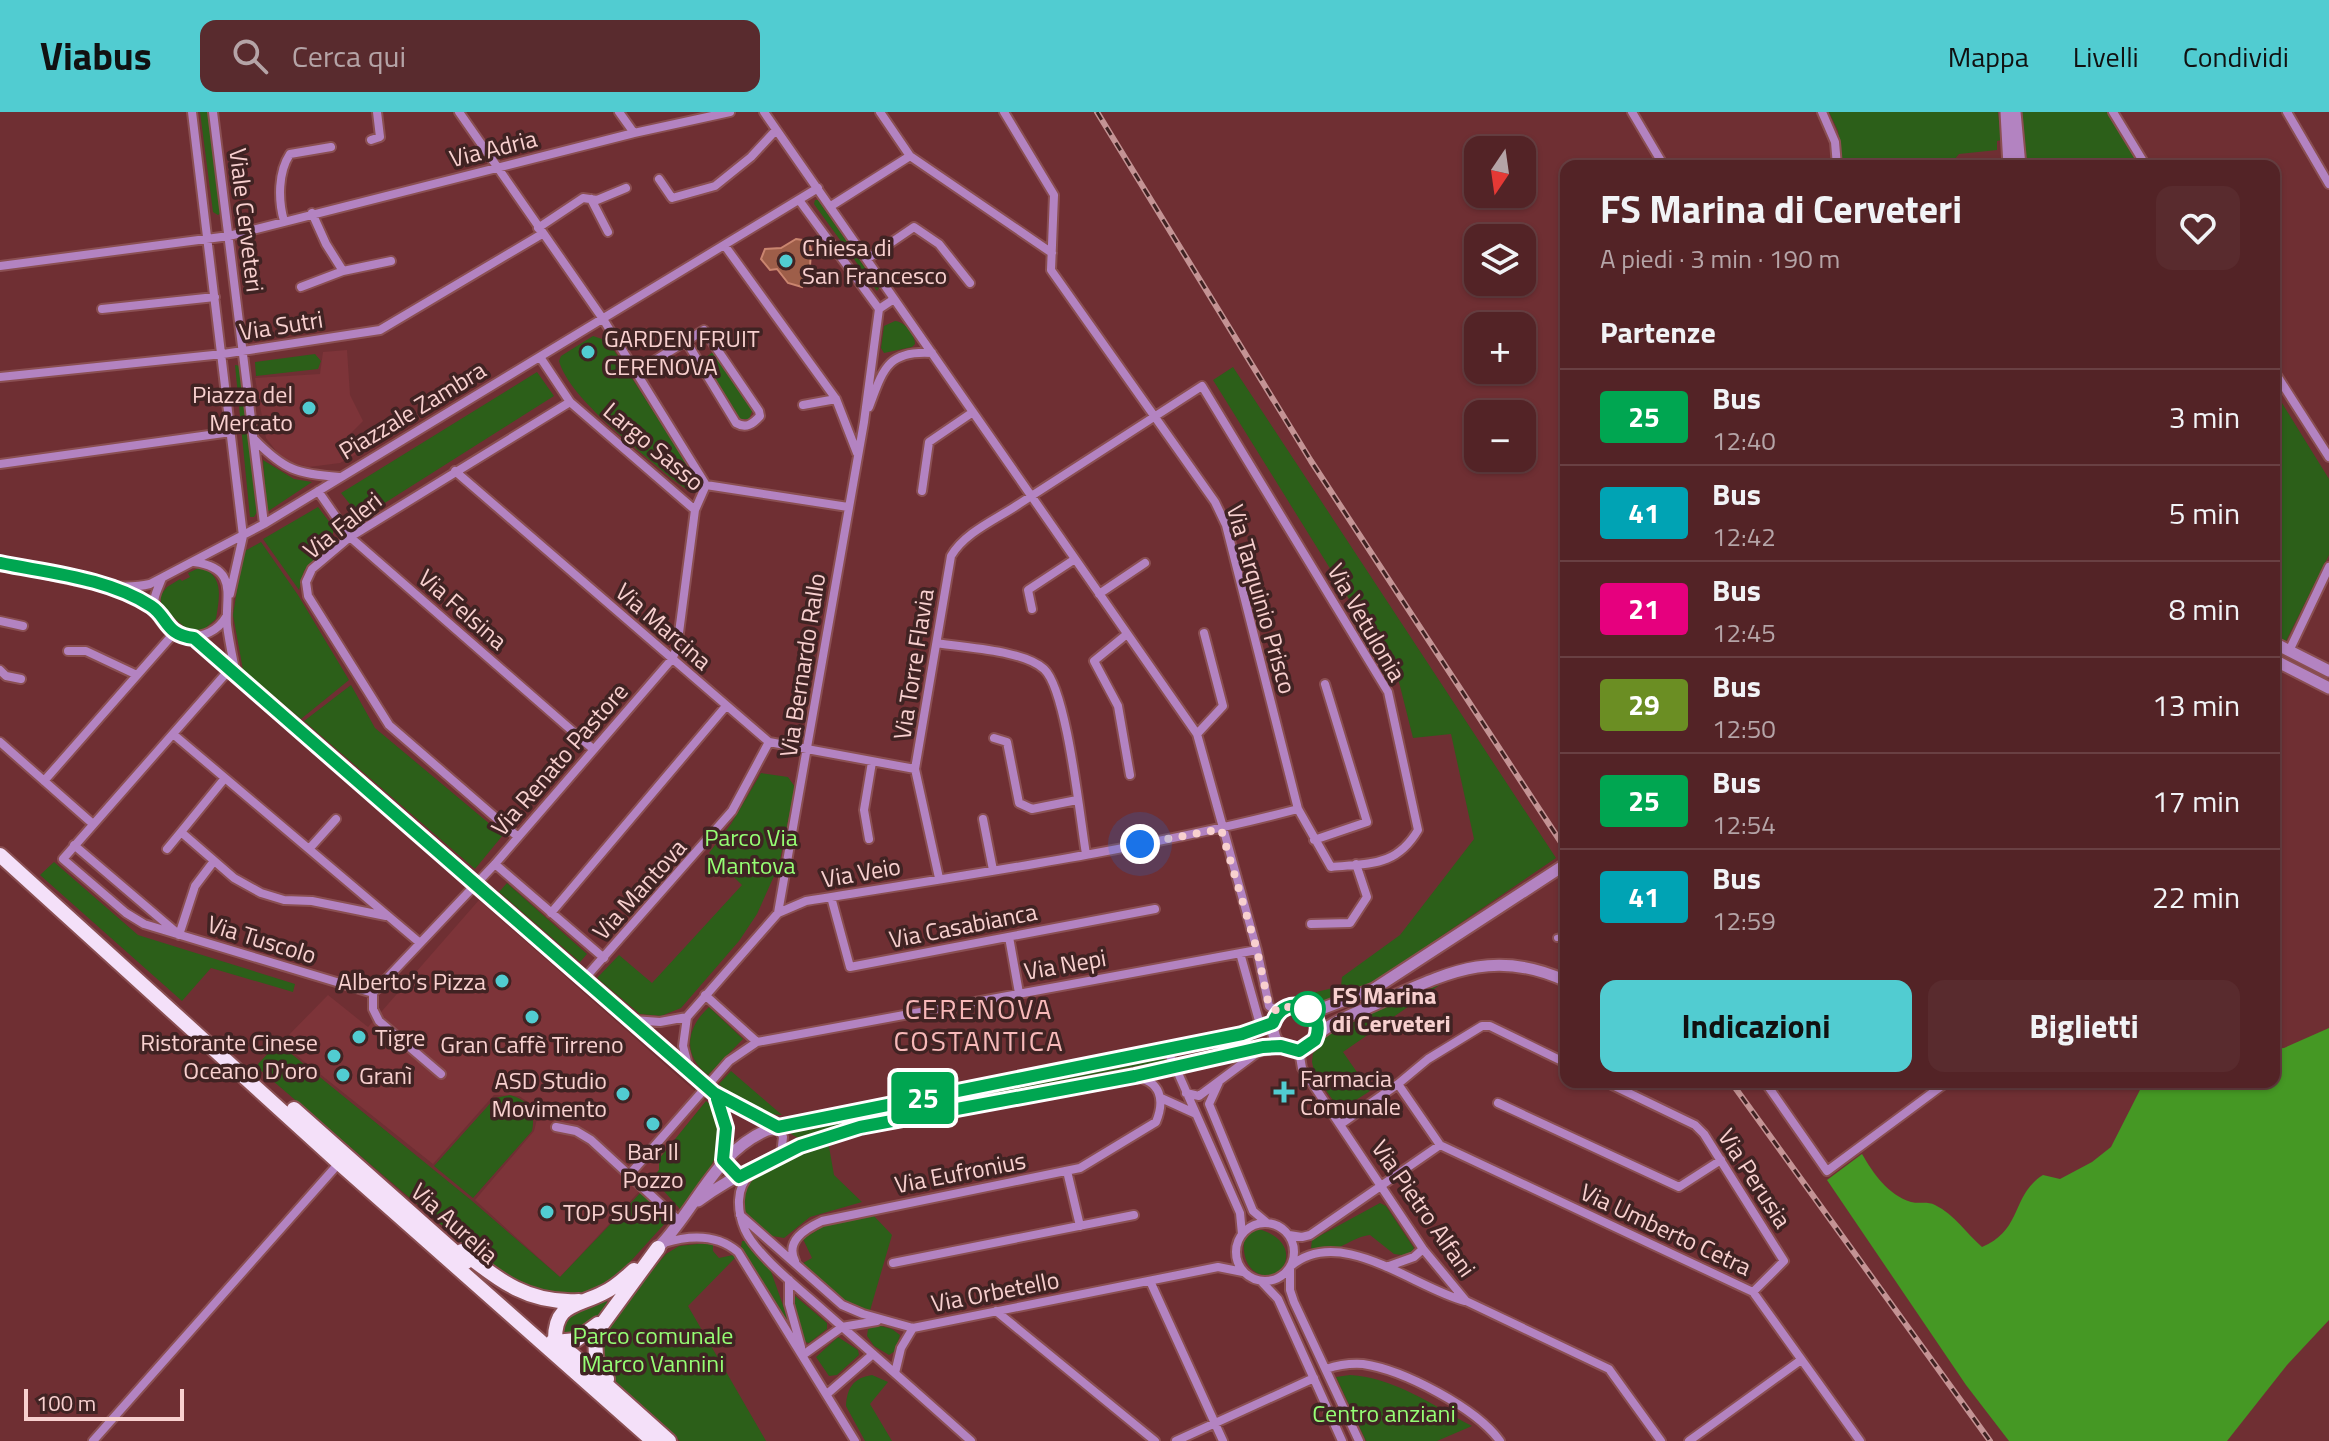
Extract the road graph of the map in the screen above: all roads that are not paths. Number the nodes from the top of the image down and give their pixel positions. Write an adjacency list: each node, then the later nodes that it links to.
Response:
1 (192, 112): 39 (street, Viale Cerveteri)
2 (213, 112): 38 (street, Viale Cerveteri)
3 (377, 112): 18 (street)
4 (459, 112): 26 (street, Largo Sasso)
5 (619, 112): 17 (street)
6 (730, 112): 17 (street, Via Adria)
7 (764, 112): 16 (street)
8 (880, 112): 20 (street)
9 (1004, 112): 41 (street)
10 (1632, 112): 21 (street)
11 (1822, 112): 22 (street)
12 (2006, 112): 23 (street)
13 (2015, 112): 24 (street)
14 (2113, 112): 25 (street)
15 (2287, 112): 28 (street)
16 (776, 130): 27 (street); 30 (street)
17 (634, 133): 26 (street, Via Adria)
18 (371, 140)
19 (331, 147): 35 (street)
20 (910, 156): 33 (street); 41 (street)
21 (1660, 160)
22 (1836, 160)
23 (2009, 160)
24 (2019, 160)
25 (2142, 160)
26 (497, 168): 34 (street, Via Adria); 36 (street, Largo Sasso)
27 (659, 179)
28 (2329, 184)
29 (626, 188): 31 (street, Via Sutri)
30 (818, 188): 32 (street, Piazzale Zambra); 33 (street)
31 (591, 199): 36 (street, Via Sutri); 37 (street)
32 (799, 200): 40 (street, Piazzale Zambra); 51 (street)
33 (831, 206): 42 (street)
34 (312, 213): 35 (street, Via Adria); 45 (street)
35 (284, 221): 38 (street, Via Adria)
36 (540, 231): 52 (street, Largo Sasso); 54 (street, Via Sutri)
37 (608, 232)
38 (229, 236): 39 (street, Via Adria); 54 (street, Viale Cerveteri)
39 (208, 240): 44 (street, Via Adria); 48 (street, Viale Cerveteri)
40 (725, 246): 52 (street, Piazzale Zambra); 62 (street)
41 (1052, 253): 66 (street, Via Tarquinio Prisco)
42 (867, 259): 46 (street); 49 (street)
43 (391, 261): 45 (street)
44 (0, 266)
45 (343, 271): 47 (street)
46 (970, 283)
47 (301, 287)
48 (215, 297): 50 (street, Viale Cerveteri); 56 (street, Viale Cerveteri)
49 (894, 299): 51 (street); 55 (street)
50 (102, 309)
51 (879, 309): 67 (street, Via Bernardo Rallo)
52 (603, 319): 57 (street, Piazzale Zambra); 58 (street, Largo Sasso)
53 (686, 341): 53 (street); 58 (street)
54 (243, 351): 56 (street, Via Sutri); 69 (street, Viale Cerveteri)
55 (932, 353): 65 (street); 67 (street, Via Bernardo Rallo)
56 (223, 354): 59 (street, Via Sutri); 68 (street, Viale Cerveteri)
57 (540, 357): 63 (street, Largo Sasso); 74 (street, Piazzale Zambra)
58 (636, 372): 75 (street, Largo Sasso)
59 (0, 377)
60 (2280, 380): 71 (street)
61 (1202, 386): 66 (street, Via Torre Flavia); 145 (street, Via Vetulonia)
62 (836, 399): 64 (street); 70 (street)
63 (570, 402): 73 (street, Via Faleri); 80 (street, Largo Sasso)
64 (803, 405)
65 (973, 412): 77 (street); 78 (street)
66 (1155, 416): 78 (street, Via Torre Flavia); 129 (street, Via Tarquinio Prisco)
67 (864, 422): 70 (street, Via Bernardo Rallo)
68 (231, 432): 72 (street); 82 (street, Viale Cerveteri)
69 (254, 439): 74 (street); 81 (street, Viale Cerveteri)
70 (858, 454): 79 (street, Via Bernardo Rallo)
71 (2329, 457)
72 (0, 464)
73 (455, 471): 83 (street, Via Faleri); 106 (street, Via Marcina)
74 (340, 477): 76 (street, Piazzale Zambra)
75 (706, 485): 79 (street); 80 (street, Largo Sasso)
76 (318, 491): 81 (street, Piazzale Zambra); 83 (street, Via Felsina)
77 (922, 491)
78 (1031, 496): 84 (street); 102 (street, Via Torre Flavia)
79 (848, 507): 122 (street, Via Bernardo Rallo)
80 (695, 510): 106 (street)
81 (264, 524): 82 (street, Piazzale Zambra)
82 (243, 536): 85 (street, Piazzale Zambra); 91 (street, Viale Cerveteri)
83 (350, 537): 121 (street, Via Felsina); 135 (street, Via Faleri)
84 (1075, 559): 92 (street); 94 (street)
85 (192, 562): 89 (street); 91 (street)
86 (0, 563): 90 (street)
87 (1145, 563): 92 (street)
88 (2329, 567): 105 (street)
89 (162, 578): 90 (street); 93 (street)
90 (93, 582): 93 (street)
91 (230, 594): 95 (street)
92 (1099, 594): 100 (street)
93 (155, 608): 98 (street)
94 (1032, 609)
95 (228, 613): 101 (street); 110 (street)
96 (0, 621): 97 (street)
97 (23, 626)
98 (175, 632): 101 (street); 111 (street)
99 (1204, 633): 117 (street)
100 (1127, 634): 117 (street); 125 (street)
101 (194, 638): 110 (street)
102 (937, 643): 124 (street, Via Torre Flavia); 128 (street)
103 (2280, 646): 105 (street)
104 (68, 651): 111 (street)
105 (2289, 651): 109 (street)
106 (672, 659): 115 (street, Via Marcina); 121 (street, Via Renato Pastore)
107 (2280, 663): 114 (street)
108 (0, 670): 112 (street)
109 (2329, 671)
110 (233, 673): 116 (street); 149 (street)
111 (137, 675): 127 (street)
112 (21, 679)
113 (1325, 684): 137 (street)
114 (2329, 688)
115 (726, 706): 120 (street, Via Marcina); 152 (street)
116 (173, 734): 126 (street); 132 (street)
117 (1197, 734): 133 (street)
118 (994, 738): 128 (street)
119 (0, 742): 127 (street)
120 (769, 742): 122 (street, Via Marcina); 163 (street, Via Mantova)
121 (593, 749): 135 (street, Via Renato Pastore)
122 (808, 751): 123 (street, Via Marcina); 153 (street, Via Bernardo Rallo)
123 (872, 762): 124 (street, Via Marcina); 136 (street)
124 (915, 769): 148 (street, Via Torre Flavia)
125 (1130, 775)
126 (225, 778): 134 (street); 140 (street)
127 (44, 781): 132 (street)
128 (1077, 800): 141 (street)
129 (1298, 809): 133 (street, Via Veio); 137 (street, Via Vetulonia)
130 (336, 819): 140 (street)
131 (983, 819): 147 (street)
132 (93, 824): 138 (street)
133 (1221, 829): 141 (street, Via Veio); 161 (street)
134 (181, 832): 139 (street); 143 (street)
135 (518, 837): 144 (street, Via Renato Pastore)
136 (869, 839)
137 (1314, 840): 145 (street, Via Vetulonia)
138 (74, 845): 156 (street, Via Tuscolo); 156 (street, Via Tuscolo)
139 (167, 849)
140 (309, 849): 154 (street)
141 (1086, 854): 147 (street, Via Veio)
142 (0, 855): 176 (main road, Via Aurelia)
143 (214, 861): 154 (street); 156 (street)
144 (495, 864): 149 (street, Via Renato Pastore); 152 (street)
145 (1356, 864): 155 (street)
146 (1560, 868): 166 (street)
147 (993, 870): 148 (street, Via Veio)
148 (939, 878): 150 (street, Via Veio)
149 (477, 884): 160 (street); 164 (street)
150 (831, 897): 153 (street, Via Veio); 157 (street, Via Casabianca)
151 (1155, 909): 157 (street, Via Casabianca)
152 (551, 913): 163 (street)
153 (778, 913): 169 (street, Via Veio)
154 (390, 917): 160 (street)
155 (1311, 924)
156 (179, 935): 167 (street, Via Tuscolo)
157 (1009, 937): 168 (street)
158 (1560, 937): 159 (street)
159 (1557, 938)
160 (420, 943): 167 (street)
161 (1257, 950): 162 (street, Via Nepi); 174 (street)
162 (1240, 953): 168 (street, Via Nepi); 174 (street)
163 (604, 958): 164 (street, Via Mantova)
164 (585, 978): 173 (street)
165 (1560, 979): 170 (street)
166 (1374, 989): 170 (street); 171 (street)
167 (373, 993): 185 (street)
168 (1019, 993): 177 (street, Via Nepi)
169 (705, 995): 172 (street, Via Veio); 177 (street)
170 (1359, 1011): 175 (street)
171 (1313, 1012): 174 (street); 175 (street)
172 (687, 1017): 173 (street); 184 (street)
173 (633, 1020): 184 (street)
174 (1271, 1021): 178 (street); 180 (street)
175 (1318, 1034): 181 (street)
176 (209, 1042): 204 (main road, Via Aurelia); 217 (main road, Via Aurelia)
177 (757, 1042): 192 (street, Via Nepi)
178 (1281, 1046): 179 (street); 181 (street)
179 (1265, 1047): 183 (street); 187 (street)
180 (1160, 1051): 183 (street); 199 (street)
181 (1299, 1051): 197 (street, Via Pietro Alfani)
182 (1560, 1060): 188 (street)
183 (1165, 1069): 186 (street); 193 (street)
184 (689, 1070): 192 (street)
185 (441, 1074)
186 (1135, 1076): 194 (street); 201 (street)
187 (1219, 1082): 193 (street); 215 (street)
188 (1398, 1084): 197 (street); 200 (street)
189 (1621, 1088): 203 (street, Via Perusia)
190 (1769, 1088): 191 (street)
191 (1936, 1088)
192 (711, 1089): 199 (street); 202 (street); 207 (street, Via Nepi)
193 (1186, 1093): 196 (street)
194 (1161, 1098): 196 (street); 206 (street, Via Eufronius)
195 (1498, 1103): 203 (street)
196 (1194, 1114): 218 (street)
197 (1341, 1124): 209 (street, Via Pietro Alfani)
198 (556, 1127): 207 (street)
199 (778, 1127): 201 (street); 202 (street)
200 (1440, 1145): 209 (street); 232 (street, Via Umberto Cetra)
201 (781, 1155): 205 (street)
202 (723, 1160): 208 (street); 211 (street)
203 (1721, 1160): 232 (street, Via Perusia)
204 (339, 1163): 210 (main road, Via Aurelia); 250 (street)
205 (755, 1170): 208 (street); 212 (street)
206 (1067, 1171): 216 (street); 224 (street, Via Eufronius)
207 (630, 1174): 214 (street)
208 (739, 1177): 211 (street)
209 (1382, 1187): 219 (street); 221 (street, Via Pietro Alfani)
210 (378, 1197): 240 (main road); 249 (main road, Via Aurelia)
211 (689, 1209): 214 (street)
212 (740, 1215): 224 (street, Via Orbetello); 229 (street)
213 (1134, 1215): 216 (street)
214 (679, 1221): 220 (street)
215 (1266, 1222): 218 (street); 219 (street)
216 (1080, 1226): 223 (street)
217 (427, 1227): 233 (main road); 240 (main road, Via Aurelia)
218 (1242, 1234): 222 (street)
219 (1289, 1235): 227 (street)
220 (661, 1245): 233 (main road); 236 (main road); 242 (street)
221 (1423, 1249): 225 (street); 234 (street, Via Pietro Alfani)
222 (1236, 1250): 226 (street); 228 (street)
223 (893, 1263)
224 (799, 1266): 237 (street, Via Orbetello)
225 (1388, 1266): 227 (street); 234 (street)
226 (1218, 1267): 228 (street, Via Orbetello); 230 (street, Via Orbetello)
227 (1290, 1267): 231 (street); 244 (street)
228 (1243, 1272): 231 (street)
229 (789, 1280): 238 (street); 242 (street)
230 (1150, 1281): 235 (street, Via Orbetello); 248 (street)
231 (1261, 1281): 246 (street)
232 (1753, 1292): 243 (street, Via Umberto Cetra)
233 (579, 1301): 240 (main road)
234 (1466, 1301): 259 (street, Via Pietro Alfani)
235 (996, 1311): 239 (street, Via Orbetello); 253 (street)
236 (604, 1318): 240 (main road); 249 (main road)
237 (881, 1320): 238 (street); 239 (street, Via Orbetello)
238 (842, 1327): 241 (street); 242 (street)
239 (913, 1328): 245 (street)
240 (555, 1342): 249 (main road, Via Aurelia)
241 (873, 1354): 245 (street); 247 (street)
242 (803, 1355): 247 (street)
243 (1801, 1360): 260 (street); 261 (street, Via Umberto Cetra)
244 (1326, 1369): 257 (street); 258 (street)
245 (895, 1373): 252 (street)
246 (1314, 1378): 248 (street); 256 (street)
247 (827, 1394): 251 (street)
248 (1214, 1422): 254 (street); 255 (street)
249 (661, 1439)
250 (93, 1441)
251 (855, 1441)
252 (971, 1441)
253 (1155, 1441)
254 (1176, 1441)
255 (1223, 1441)
256 (1342, 1441)
257 (1359, 1441)
258 (1500, 1441)
259 (1661, 1441)
260 (1689, 1441)
261 (1860, 1441)

